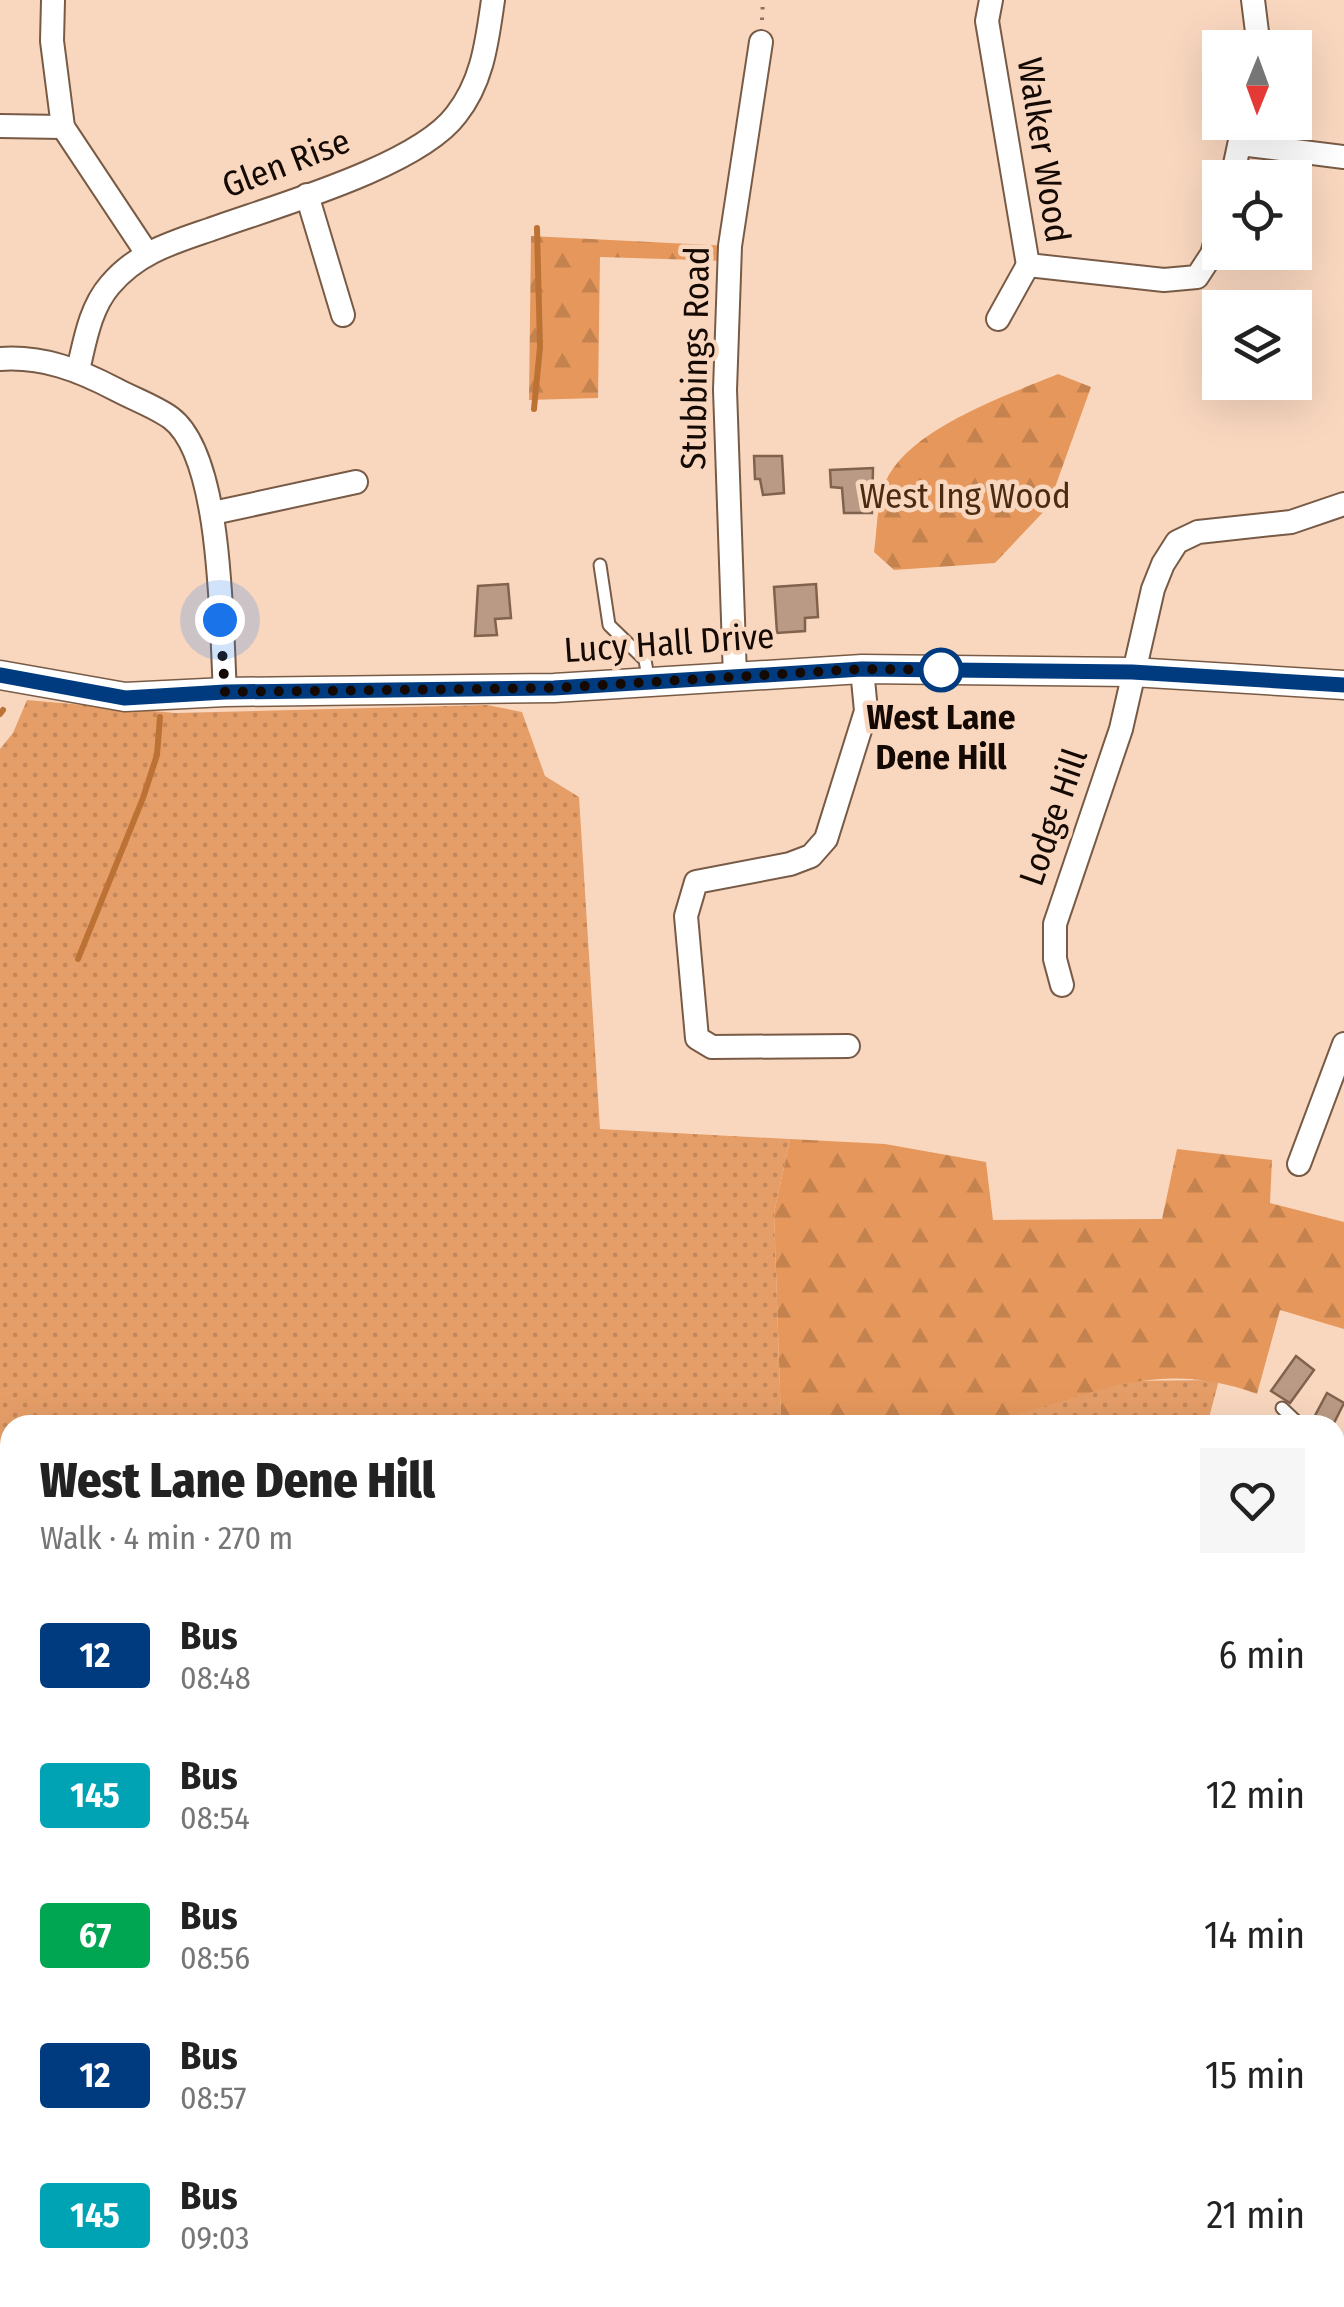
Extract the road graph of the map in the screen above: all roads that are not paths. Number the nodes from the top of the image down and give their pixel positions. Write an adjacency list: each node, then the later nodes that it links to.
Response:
1 (53, 0): 8 (street)
2 (493, 0): 11 (street, Glen Rise)
3 (991, 0): 13 (street, Walker Wood)
4 (1253, 0): 5 (street)
5 (1257, 30)
6 (761, 42): 26 (street, Stubbings Road)
7 (0, 126): 8 (street)
8 (63, 127): 12 (street)
9 (1272, 140): 10 (street)
10 (1344, 157)
11 (307, 195): 12 (street, Glen Rise); 15 (street)
12 (146, 252): 18 (street, Glen Rise)
13 (1028, 265): 14 (street, Walker Wood); 16 (street)
14 (1202, 270)
15 (343, 315)
16 (998, 319)
17 (0, 359): 18 (street)
18 (78, 370): 21 (street)
19 (356, 482): 21 (street)
20 (1344, 504): 24 (street, Lodge Hill)
21 (212, 513): 29 (street)
22 (600, 565): 27 (lane)
23 (862, 669): 24 (street, Lucy Hall Drive); 26 (street, Lucy Hall Drive); 32 (street)
24 (1132, 672): 28 (street, Lucy Hall Drive); 30 (street, Lodge Hill)
25 (0, 675): 29 (street, Lucy Hall Drive)
26 (734, 677): 27 (street, Lucy Hall Drive)
27 (649, 682): 29 (street, Lucy Hall Drive)
28 (1344, 685)
29 (225, 692)
30 (1062, 984)
31 (1344, 1044): 33 (street)
32 (848, 1046)
33 (1299, 1164)
34 (1282, 1408): 35 (lane)
35 (1289, 1415)

